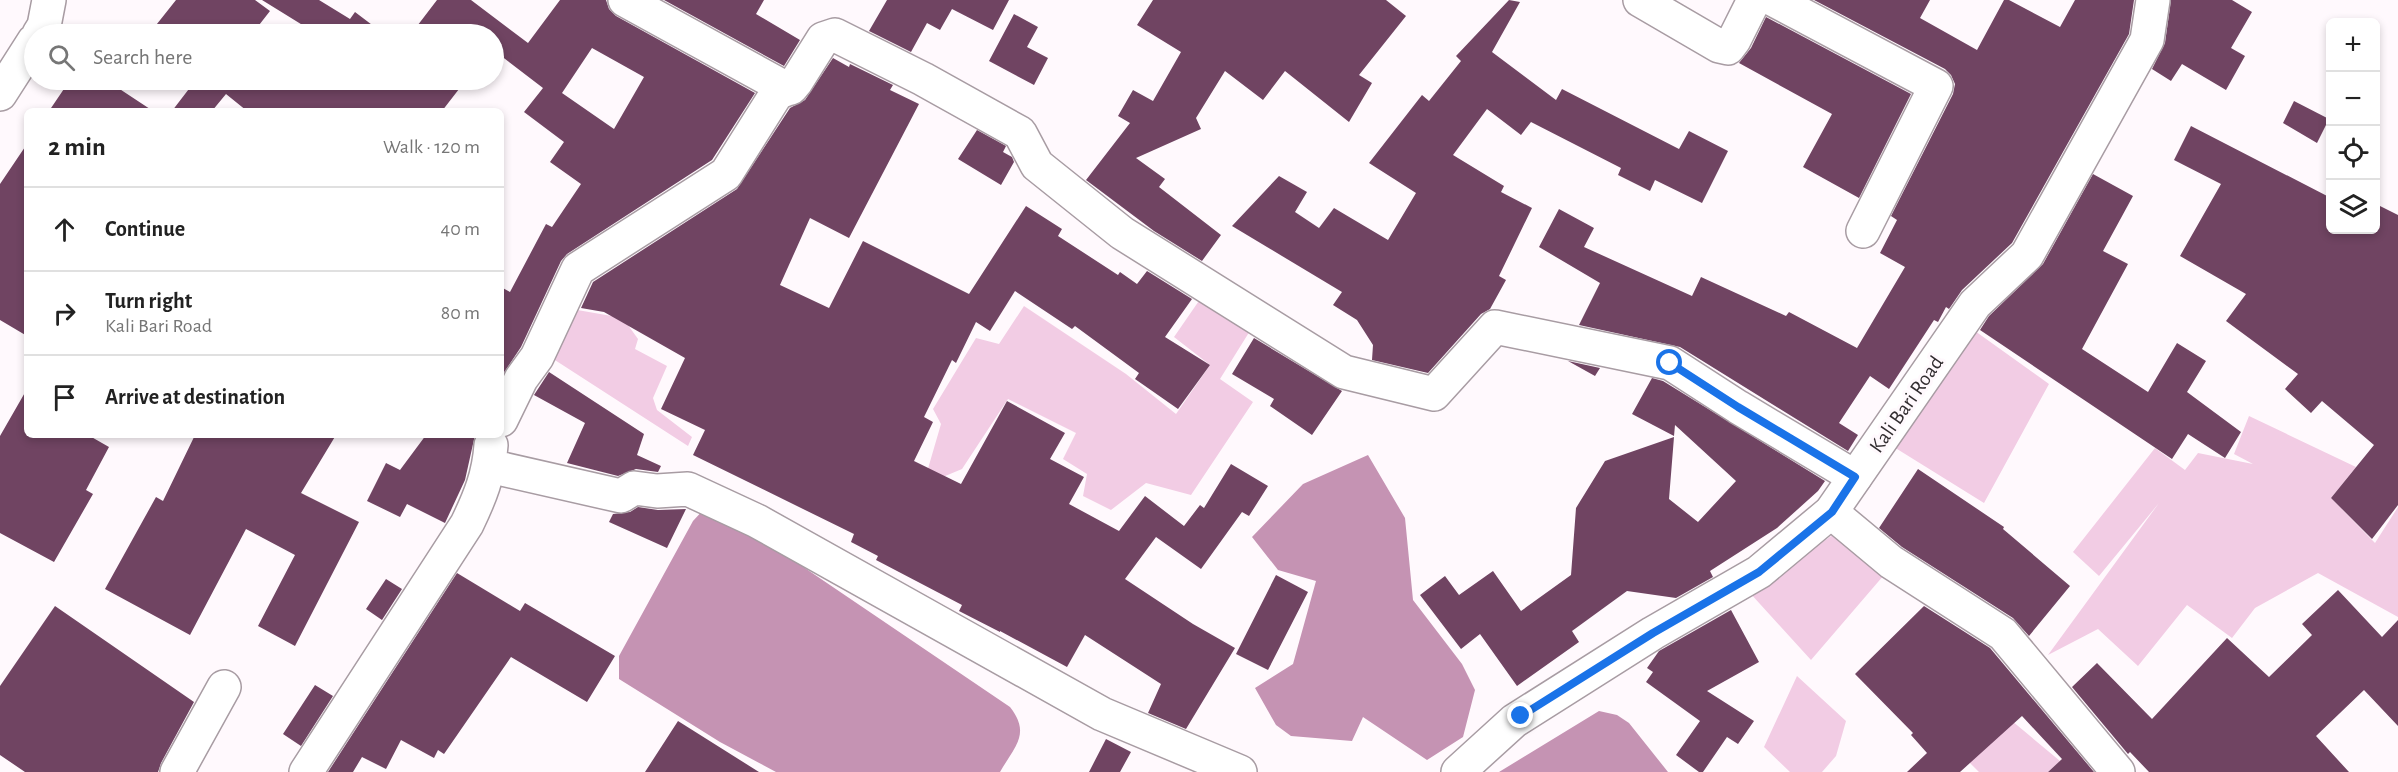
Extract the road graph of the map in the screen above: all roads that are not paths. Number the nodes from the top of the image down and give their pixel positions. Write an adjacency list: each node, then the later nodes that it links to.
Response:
1 (49, 0): 7 (street)
2 (625, 0): 9 (street)
3 (1640, 0): 4 (street)
4 (1754, 0)
5 (1774, 0): 11 (street)
6 (2154, 0): 14 (street, Kali Bari Road)
7 (44, 24)
8 (24, 57): 10 (street)
9 (787, 89): 12 (street); 14 (street)
10 (0, 94)
11 (1863, 231)
12 (504, 414)
13 (491, 451): 18 (street); 19 (street)
14 (1855, 477): 15 (street, Kali Bari Road)
15 (1832, 512): 20 (street, Kali Bari Road); 21 (street)
16 (224, 687): 17 (street)
17 (177, 772)
18 (306, 772)
19 (1240, 772)
20 (1458, 772)
21 (2118, 772)

